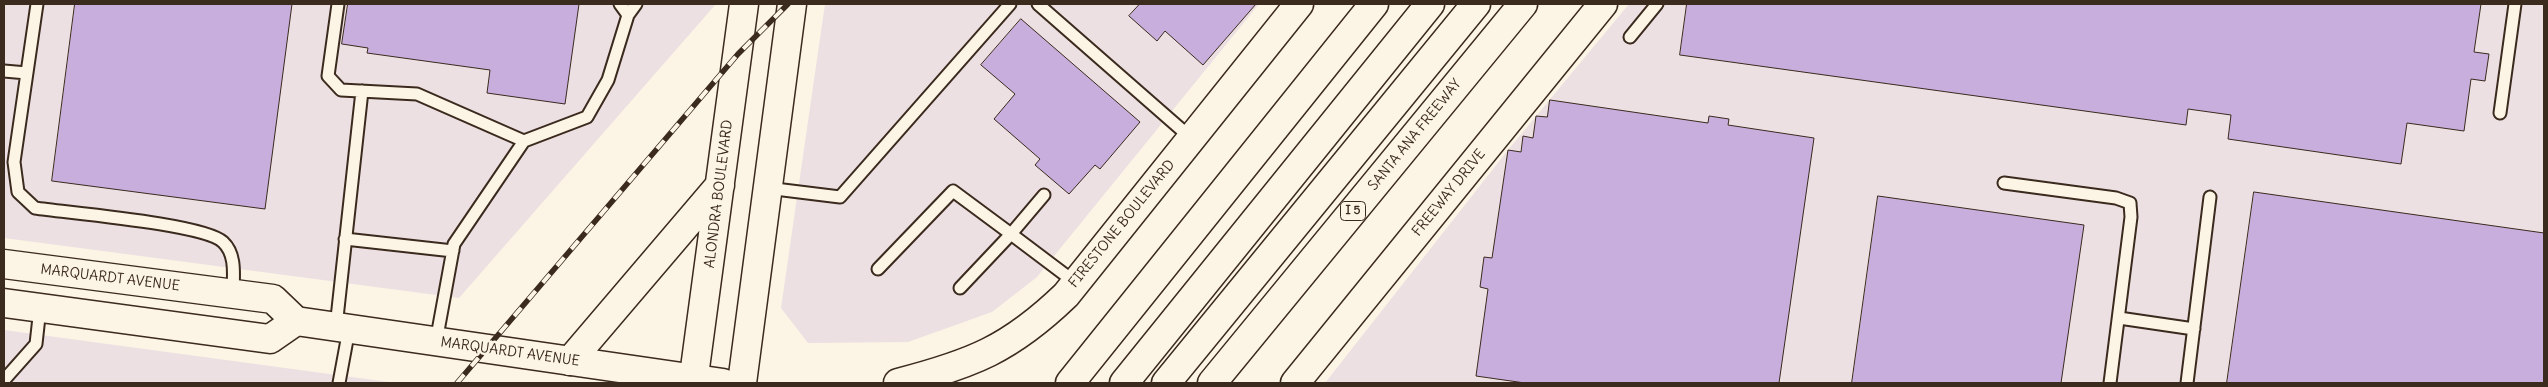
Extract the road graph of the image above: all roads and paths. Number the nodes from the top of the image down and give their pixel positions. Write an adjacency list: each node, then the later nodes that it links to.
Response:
1 (37, 4): 20 (lane)
2 (338, 4): 21 (lane)
3 (620, 4): 17 (lane)
4 (636, 4): 17 (lane)
5 (744, 4): 26 (main road, ALONDRA BOULEVARD)
6 (792, 4): 27 (main road)
7 (1010, 4): 27 (lane)
8 (1038, 4): 23 (lane)
9 (1299, 4): 23 (main road, FIRESTONE BOULEVARD)
10 (1374, 4): 52 (main road)
11 (1430, 4): 53 (main road)
12 (1476, 4): 54 (main road)
13 (1523, 4): 55 (main road, SANTA ANA FREEWAY / I 5)
14 (1603, 4): 56 (main road, FREEWAY DRIVE)
15 (1657, 4): 18 (lane)
16 (2515, 4): 22 (lane)
17 (628, 15): 24 (lane)
18 (1630, 37)
19 (4, 71): 20 (lane)
20 (27, 73): 37 (lane)
21 (362, 91): 24 (lane); 31 (lane)
22 (2500, 113)
23 (1192, 138): 35 (main road, FIRESTONE BOULEVARD)
24 (524, 141): 32 (lane)
25 (2004, 184): 40 (lane)
26 (720, 185): 45 (main road); 47 (main road, ALONDRA BOULEVARD)
27 (767, 188): 50 (main road)
28 (1044, 195): 30 (lane)
29 (2210, 197): 43 (lane)
30 (1011, 234): 34 (lane); 35 (lane); 36 (lane)
31 (346, 240): 32 (lane); 42 (lane)
32 (453, 251): 44 (lane)
33 (4, 264): 37 (main road, MARQUARDT AVENUE)
34 (878, 268)
35 (1076, 283): 51 (main road, FIRESTONE BOULEVARD)
36 (960, 288)
37 (232, 293): 41 (main road, MARQUARDT AVENUE)
38 (4, 303): 39 (main road)
39 (40, 308): 41 (main road); 46 (lane)
40 (2119, 318): 43 (lane); 57 (lane)
41 (296, 321): 42 (main road, MARQUARDT AVENUE)
42 (343, 328): 44 (main road, MARQUARDT AVENUE); 48 (lane)
43 (2194, 329): 58 (lane)
44 (436, 342): 45 (main road, MARQUARDT AVENUE)
45 (568, 372): 47 (main road, MARQUARDT AVENUE)
46 (4, 380)
47 (693, 381): 49 (main road, MARQUARDT AVENUE)
48 (339, 383)
49 (723, 383)
50 (742, 383)
51 (898, 383)
52 (1070, 383)
53 (1124, 383)
54 (1166, 383)
55 (1212, 383)
56 (1294, 383)
57 (2110, 383)
58 (2186, 383)

